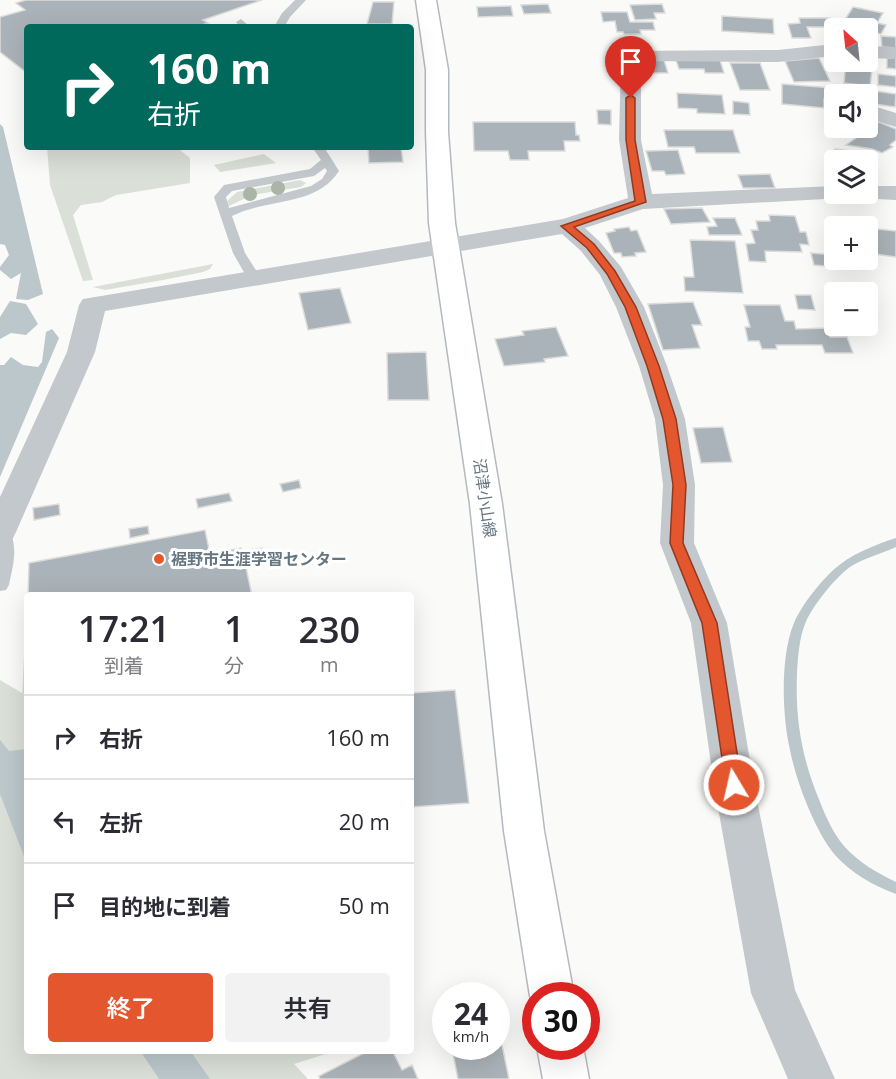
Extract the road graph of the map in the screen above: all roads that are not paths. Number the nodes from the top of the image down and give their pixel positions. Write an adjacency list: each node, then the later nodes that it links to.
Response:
1 (301, 0): 3 (lane)
2 (426, 0): 17 (main road, 沼津小山線)
3 (281, 24)
4 (824, 51): 14 (street)
5 (878, 52): 6 (street)
6 (896, 53)
7 (878, 114): 8 (street)
8 (896, 120)
9 (320, 150): 10 (lane)
10 (327, 161): 15 (lane); 15 (lane)
11 (824, 193): 14 (street)
12 (878, 193): 13 (street)
13 (896, 193)
14 (641, 202): 16 (street)
15 (225, 215): 18 (lane)
16 (567, 226): 17 (street); 24 (street)
17 (445, 246): 18 (street); 21 (main road, 沼津小山線)
18 (254, 278): 19 (street)
19 (1, 532): 20 (lane)
20 (0, 585)
21 (550, 982)
22 (562, 1060): 23 (main road)
23 (566, 1079)
24 (812, 1079)

